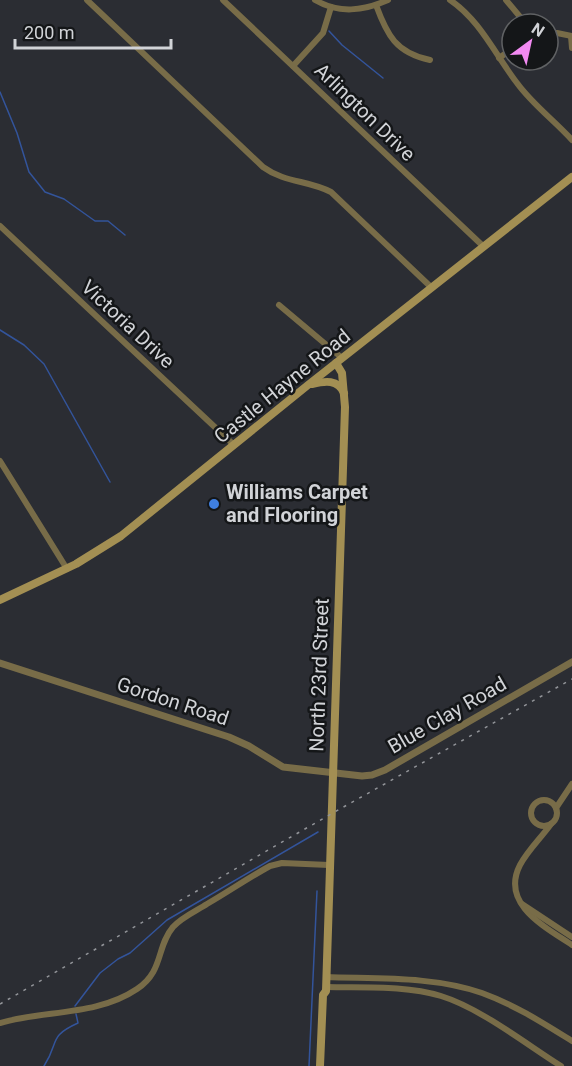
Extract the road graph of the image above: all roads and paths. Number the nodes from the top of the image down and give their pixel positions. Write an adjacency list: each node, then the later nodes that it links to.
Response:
1 (87, 0): 19 (street)
2 (223, 0): 14 (street, Arlington Drive)
3 (315, 0): 8 (street)
4 (388, 0): 7 (street)
5 (450, 0): 12 (street)
6 (506, 0): 9 (street)
7 (376, 5): 8 (street); 13 (street)
8 (331, 8): 14 (street)
9 (516, 12)
10 (572, 36): 11 (street)
11 (572, 48)
12 (499, 58): 15 (street)
13 (430, 60)
14 (293, 66): 18 (street, Arlington Drive)
15 (572, 140)
16 (572, 177): 18 (main road, Castle Hayne Road)
17 (0, 226): 24 (street, Victoria Drive)
18 (484, 247): 19 (main road, Castle Hayne Road)
19 (432, 288): 21 (main road, Castle Hayne Road)
20 (279, 305): 21 (street)
21 (339, 361): 22 (main road, Castle Hayne Road); 23 (main road, North 23rd Street)
22 (308, 385): 23 (main road); 24 (main road, Castle Hayne Road)
23 (345, 396): 30 (main road, North 23rd Street)
24 (234, 445): 26 (main road, Castle Hayne Road)
25 (0, 461): 26 (street)
26 (67, 569): 27 (main road, Castle Hayne Road)
27 (0, 600)
28 (572, 662): 30 (street, Blue Clay Road)
29 (0, 663): 30 (street, Gordon Road)
30 (333, 772): 36 (main road, North 23rd Street)
31 (572, 784): 32 (street)
32 (556, 808): 33 (street); 34 (street)
33 (535, 822): 34 (street); 35 (street)
34 (551, 824): 35 (street)
35 (536, 842): 37 (street)
36 (329, 865): 40 (main road, North 23rd Street); 42 (street)
37 (521, 903): 38 (street); 39 (street)
38 (572, 937)
39 (572, 945)
40 (326, 977): 41 (main road, North 23rd Street); 43 (street)
41 (326, 989): 44 (main road, North 23rd Street); 45 (main road, North 23rd Street); 46 (street)
42 (0, 1023)
43 (572, 1041)
44 (320, 1066)
45 (326, 1066)
46 (561, 1066)

